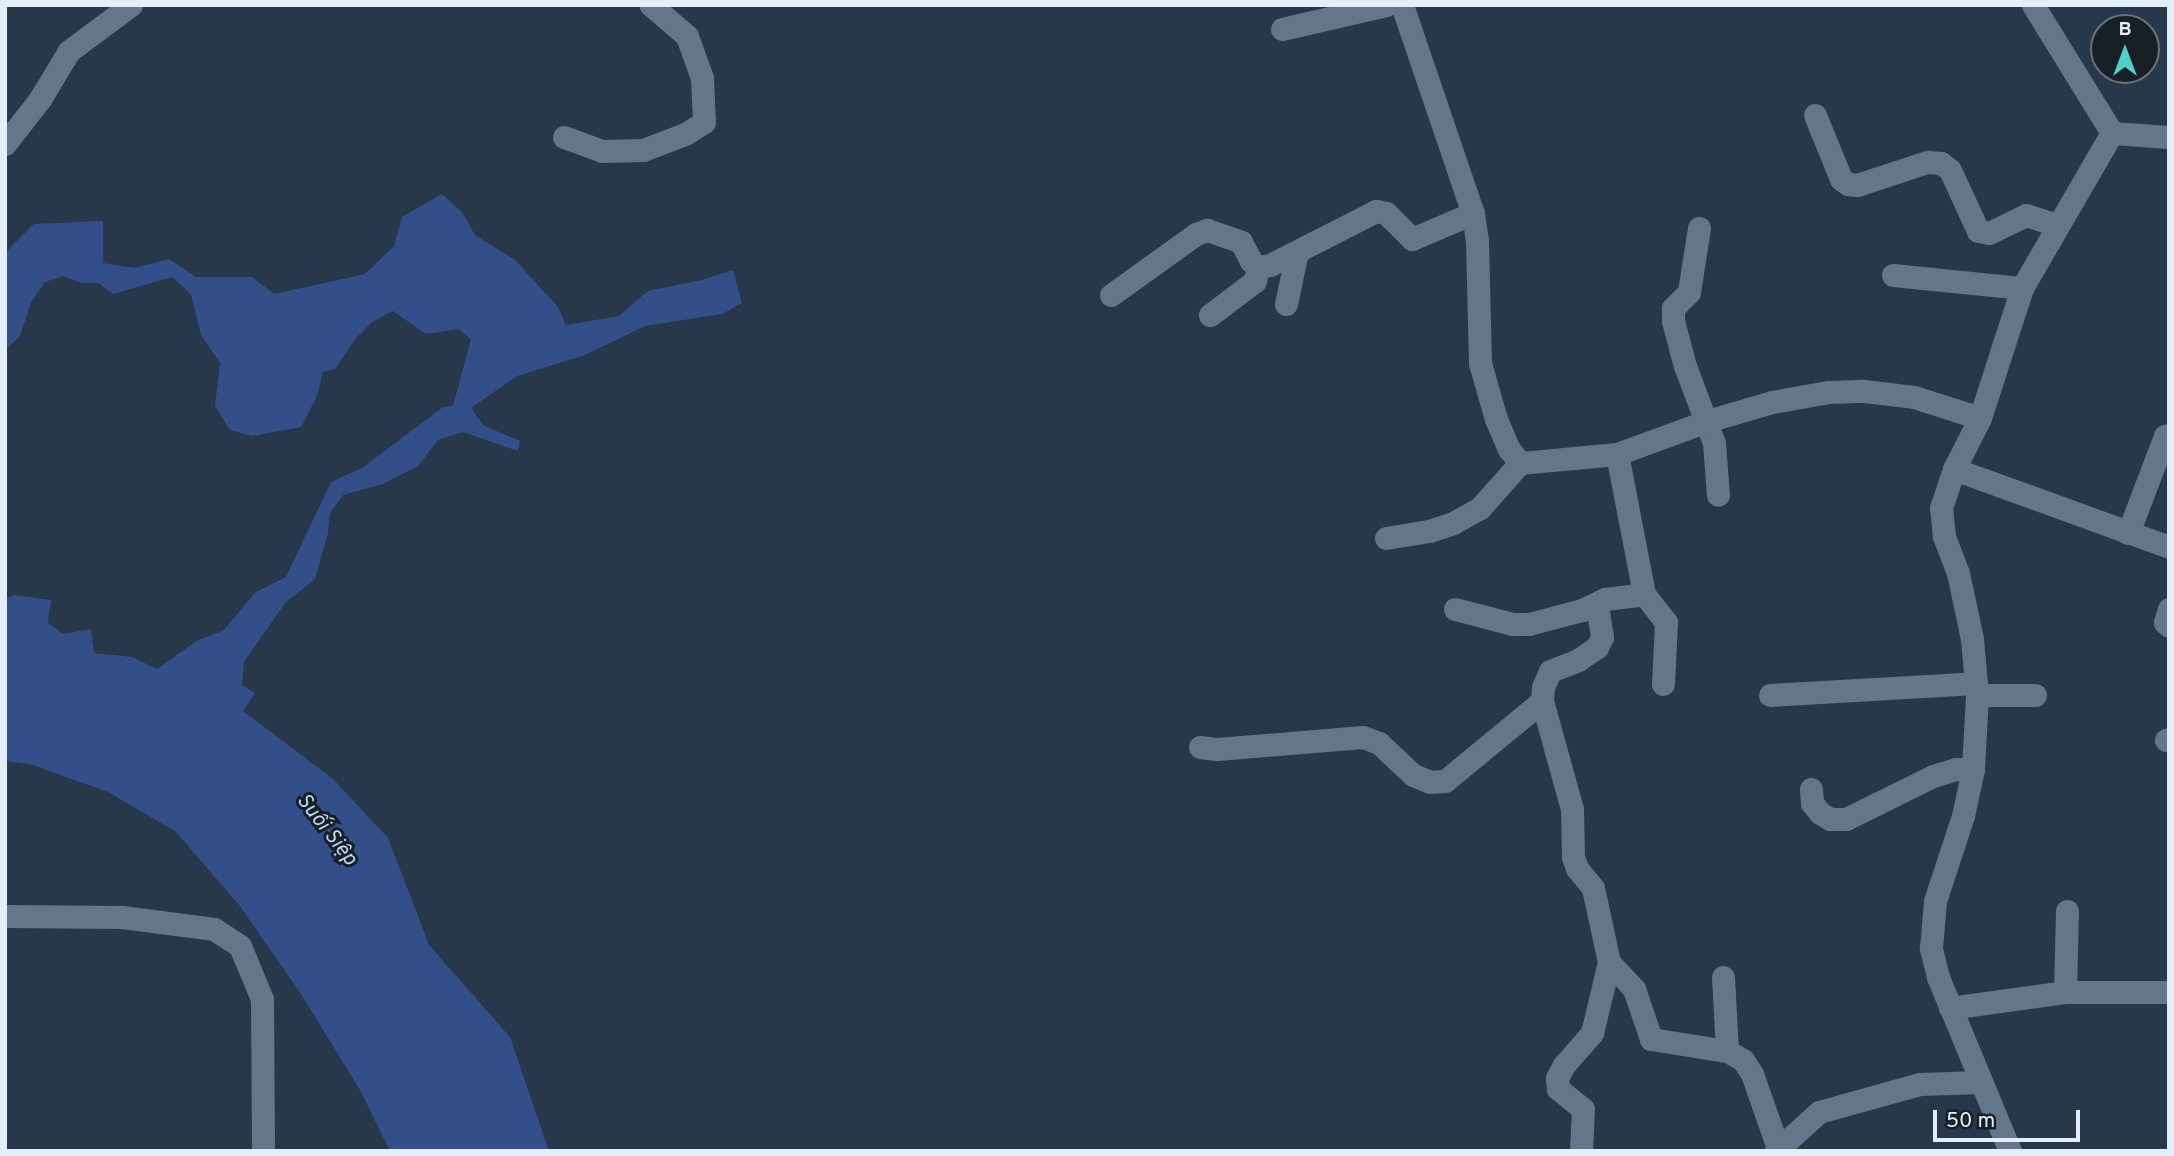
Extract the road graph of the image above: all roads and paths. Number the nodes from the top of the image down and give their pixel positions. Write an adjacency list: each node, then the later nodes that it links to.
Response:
1 (131, 5): 11 (street)
2 (651, 5): 10 (street)
3 (1386, 5): 6 (street)
4 (1402, 5): 12 (street)
5 (2033, 5): 8 (street)
6 (1282, 29)
7 (1815, 115): 13 (street)
8 (2112, 132): 9 (street); 13 (street)
9 (2169, 136)
10 (564, 137)
11 (5, 144)
12 (1474, 213): 15 (street); 26 (street)
13 (2056, 225): 18 (street)
14 (1699, 228): 23 (street)
15 (1297, 252): 16 (street); 20 (street)
16 (1258, 267): 19 (street); 21 (street)
17 (1893, 275): 18 (street)
18 (2022, 288): 22 (street)
19 (1111, 295)
20 (1286, 304)
21 (1210, 315)
22 (1980, 418): 23 (street); 27 (street)
23 (1707, 421): 25 (street); 28 (street)
24 (2169, 435): 29 (street)
25 (1617, 454): 26 (street); 32 (street)
26 (1520, 463): 30 (street)
27 (1954, 469): 29 (street); 38 (street)
28 (1718, 495)
29 (2128, 533): 31 (street)
30 (1386, 538)
31 (2169, 547)
32 (1644, 594): 33 (street); 37 (street)
33 (1597, 604): 35 (street); 41 (street)
34 (2169, 609): 36 (street)
35 (1455, 610)
36 (2169, 626)
37 (1664, 684)
38 (1977, 689): 39 (street); 40 (street); 43 (street)
39 (1770, 695)
40 (2035, 695)
41 (1542, 701): 42 (street); 47 (street)
42 (1200, 747)
43 (1973, 769): 44 (street); 51 (street)
44 (1811, 789)
45 (2067, 911): 49 (street)
46 (5, 916): 55 (street)
47 (1609, 962): 52 (street); 56 (street)
48 (1723, 977): 52 (street)
49 (2064, 992): 50 (street); 51 (street)
50 (2169, 992)
51 (1950, 1008): 53 (street)
52 (1727, 1051): 54 (street)
53 (1981, 1082): 54 (street); 57 (street)
54 (1777, 1150)
55 (264, 1151)
56 (1581, 1151)
57 (2010, 1151)

